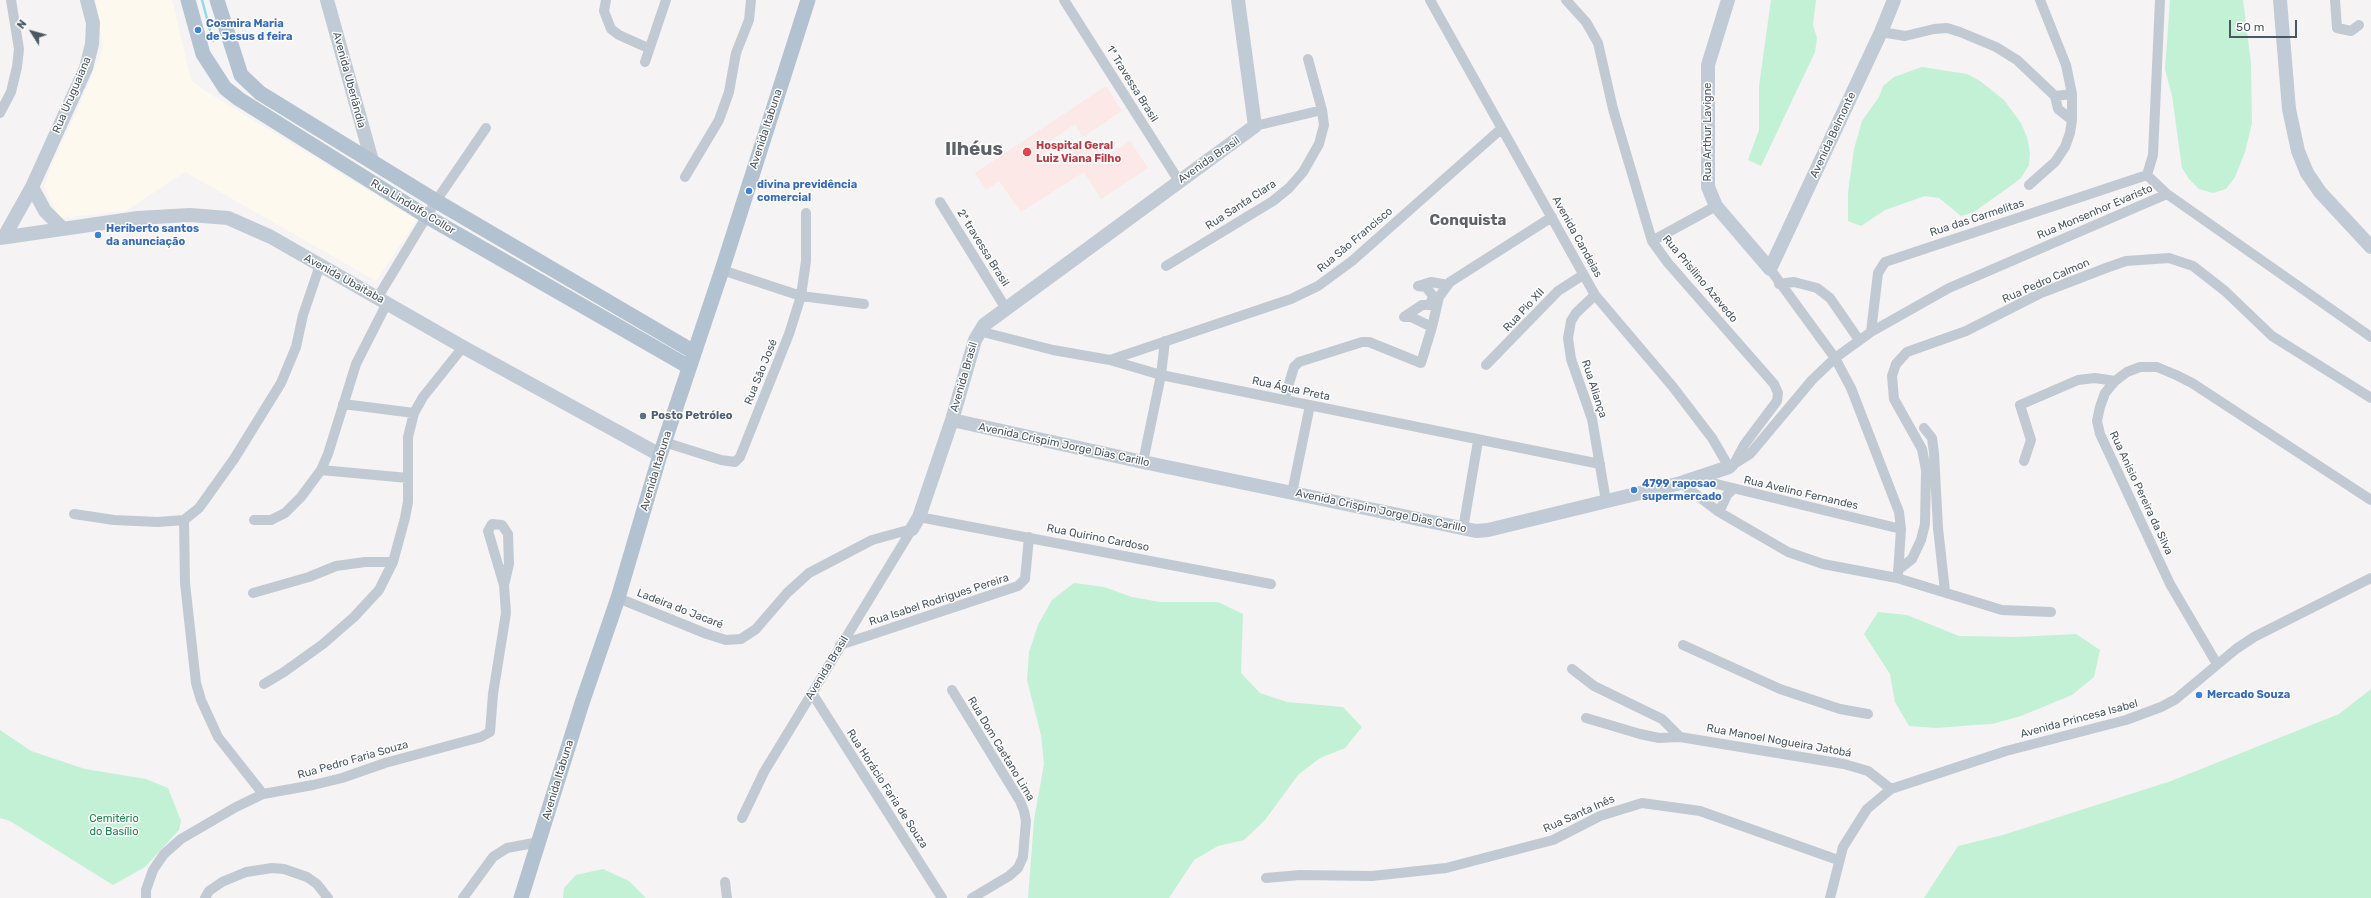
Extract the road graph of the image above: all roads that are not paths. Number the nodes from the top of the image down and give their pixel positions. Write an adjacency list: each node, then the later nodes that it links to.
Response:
1 (10, 0): 28 (street)
2 (87, 0): 38 (street, Rua Uruguaiana)
3 (188, 0): 44 (main road, Rua Lindolfo Collor)
4 (217, 0): 33 (main road, Rua Lindolfo Collor)
5 (327, 0): 33 (street, Avenida Uberlândia)
6 (606, 0): 22 (street)
7 (666, 0): 22 (street)
8 (751, 0): 35 (street)
9 (808, 0): 53 (main road, Avenida Itabuna)
10 (1064, 0): 36 (street, 1ª Travessa Brasil)
11 (1238, 0): 30 (street)
12 (1430, 0): 32 (street, Avenida Candeias)
13 (1566, 0): 48 (street, Rua Prisilino Azevedo)
14 (1894, 0): 21 (street, Avenida Belmonte)
15 (2040, 0): 25 (street)
16 (2160, 0): 34 (street)
17 (2280, 0): 49 (street)
18 (2335, 0): 20 (street)
19 (1724, 1): 42 (street, Rua Arthur Lavigne)
20 (2359, 25)
21 (1882, 32): 26 (street); 52 (street, Avenida Belmonte)
22 (648, 48): 24 (street)
23 (1308, 59): 27 (street, Rua Santa Clara)
24 (645, 62)
25 (2072, 94): 26 (street); 29 (street)
26 (2055, 96): 29 (street)
27 (1322, 110): 30 (street); 51 (street, Rua Santa Clara)
28 (0, 112)
29 (2072, 120): 37 (street)
30 (1255, 126): 36 (street, Avenida Brasil)
31 (486, 128): 40 (street)
32 (1501, 129): 45 (street, Avenida Candeias); 67 (street, Rua São Francisco)
33 (372, 161): 40 (main road, Rua Lindolfo Collor)
34 (2147, 175): 39 (street); 64 (street, Rua das Carmelitas)
35 (685, 177)
36 (1179, 181): 61 (street, Avenida Brasil)
37 (2028, 185)
38 (32, 187): 46 (street); 47 (street, Rua Uruguaiana)
39 (2167, 194): 64 (street, Rua Monsenhor Evaristo); 65 (street, Rua Monsenhor Evaristo)
40 (436, 201): 44 (street); 69 (main road, Rua Lindolfo Collor)
41 (940, 202): 61 (street, 2ª travessa Brasil)
42 (1716, 206): 48 (street); 52 (street, Rua Arthur Lavigne)
43 (806, 213): 58 (street, Rua São José)
44 (426, 216): 59 (street); 73 (main road, Rua Lindolfo Collor)
45 (1552, 217): 54 (street, Avenida Candeias); 55 (street)
46 (63, 229): 47 (street, Avenida Ubaitaba); 50 (street, Avenida Ubaitaba)
47 (2, 237)
48 (1652, 241): 88 (street, Rua Prisilino Azevedo)
49 (2371, 247)
50 (320, 265): 59 (street, Avenida Ubaitaba); 100 (street)
51 (1166, 266)
52 (1770, 269): 56 (street)
53 (722, 270): 58 (street); 69 (main road, Avenida Itabuna)
54 (1583, 275): 57 (street, Avenida Candeias); 72 (street, Rua Pio XII)
55 (1448, 284): 62 (street); 62 (street)
56 (1779, 284): 66 (street); 70 (street)
57 (1595, 295): 87 (street, Rua Aliança); 88 (street, Avenida Candeias)
58 (801, 296): 60 (street); 84 (street, Rua São José)
59 (382, 300): 68 (street, Avenida Ubaitaba); 78 (street)
60 (864, 304)
61 (1005, 307): 63 (street, Avenida Brasil)
62 (1432, 327): 77 (street)
63 (979, 331): 71 (street, Rua Água Preta); 81 (street, Avenida Brasil)
64 (1871, 332): 66 (street, Rua Monsenhor Evaristo)
65 (2371, 337)
66 (1859, 340): 70 (street, Rua Monsenhor Evaristo)
67 (1165, 341): 71 (street, Rua São Francisco); 74 (street)
68 (463, 347): 80 (street); 84 (street, Avenida Ubaitaba)
69 (694, 352): 73 (main road, Avenida Itabuna)
70 (1835, 358): 88 (street, Avenida Crispim Jorge Dias Carillo); 104 (street)
71 (1110, 360): 74 (street, Rua Água Preta)
72 (1486, 365)
73 (689, 367): 84 (main road, Avenida Itabuna)
74 (1161, 375): 77 (street, Rua Água Preta); 86 (street)
75 (2115, 381): 85 (street); 95 (street, Rua Anisio Pereira da Silva); 117 (street, Rua Anisio Pereira da Silva)
76 (2371, 398): 107 (street, Rua Pedro Calmon)
77 (1284, 400): 79 (street, Rua Água Preta)
78 (343, 404): 80 (street); 89 (street)
79 (1310, 405): 83 (street, Rua Água Preta); 94 (street)
80 (414, 413): 90 (street)
81 (952, 420): 86 (street, Avenida Crispim Jorge Dias Carillo); 99 (street, Avenida Brasil)
82 (1924, 428): 111 (street)
83 (1478, 441): 87 (street, Rua Água Preta); 102 (street)
84 (662, 448): 113 (main road, Avenida Itabuna)
85 (2024, 461)
86 (1143, 462): 94 (street, Avenida Crispim Jorge Dias Carillo)
87 (1600, 464): 96 (street, Rua Aliança)
88 (1731, 466): 91 (street, Avenida Crispim Jorge Dias Carillo)
89 (321, 470): 90 (street); 101 (street)
90 (408, 478): 106 (street)
91 (1696, 479): 92 (street, Avenida Crispim Jorge Dias Carillo); 93 (street, Rua Avelino Fernandes)
92 (1681, 483): 96 (street, Avenida Crispim Jorge Dias Carillo); 97 (street)
93 (1733, 489): 97 (street); 104 (street, Rua Avelino Fernandes)
94 (1292, 493): 102 (street, Avenida Crispim Jorge Dias Carillo)
95 (2371, 500)
96 (1606, 501): 102 (street, Avenida Crispim Jorge Dias Carillo)
97 (1719, 512): 107 (street)
98 (74, 514): 100 (street)
99 (919, 517): 103 (street, Avenida Brasil); 105 (street, Rua Quirino Cardoso)
100 (184, 520): 126 (street)
101 (254, 520)
102 (1463, 528)
103 (912, 529): 113 (street, Ladeira do Jacaré); 115 (street, Avenida Brasil)
104 (1901, 529): 107 (street)
105 (1029, 537): 109 (street, Rua Quirino Cardoso); 115 (street, Rua Isabel Rodrigues Pereira)
106 (393, 562): 112 (street); 119 (street)
107 (1898, 574): 111 (street)
108 (2371, 578): 117 (street, Avenida Princesa Isabel)
109 (1271, 584)
110 (504, 585): 110 (street); 126 (street, Rua Pedro Faria Souza)
111 (1945, 591): 114 (street)
112 (253, 593)
113 (618, 598): 128 (main road, Avenida Itabuna)
114 (2051, 612)
115 (840, 645): 121 (street, Avenida Brasil)
116 (1683, 645): 122 (street)
117 (2217, 664): 125 (street, Avenida Princesa Isabel)
118 (1572, 669): 124 (street)
119 (264, 684)
120 (952, 690): 139 (street, Rua Dom Caetano Lima)
121 (812, 693): 127 (street, Avenida Brasil); 138 (street, Rua Horácio Faria de Souza)
122 (1868, 714)
123 (1586, 718): 124 (street, Rua Manoel Nogueira Jatobá)
124 (1680, 737): 125 (street, Rua Manoel Nogueira Jatobá)
125 (1891, 789): 129 (street, Avenida Princesa Isabel)
126 (263, 794): 132 (street, Rua Pedro Faria Souza)
127 (742, 818)
128 (540, 842): 135 (street); 136 (main road, Avenida Itabuna)
129 (1838, 860): 130 (street, Rua Santa Inês); 140 (street, Avenida Princesa Isabel)
130 (1266, 878)
131 (726, 882): 137 (street)
132 (146, 898)
133 (205, 898): 134 (street)
134 (328, 898)
135 (463, 898)
136 (521, 898)
137 (727, 898)
138 (942, 898)
139 (972, 898)
140 (1830, 898)

